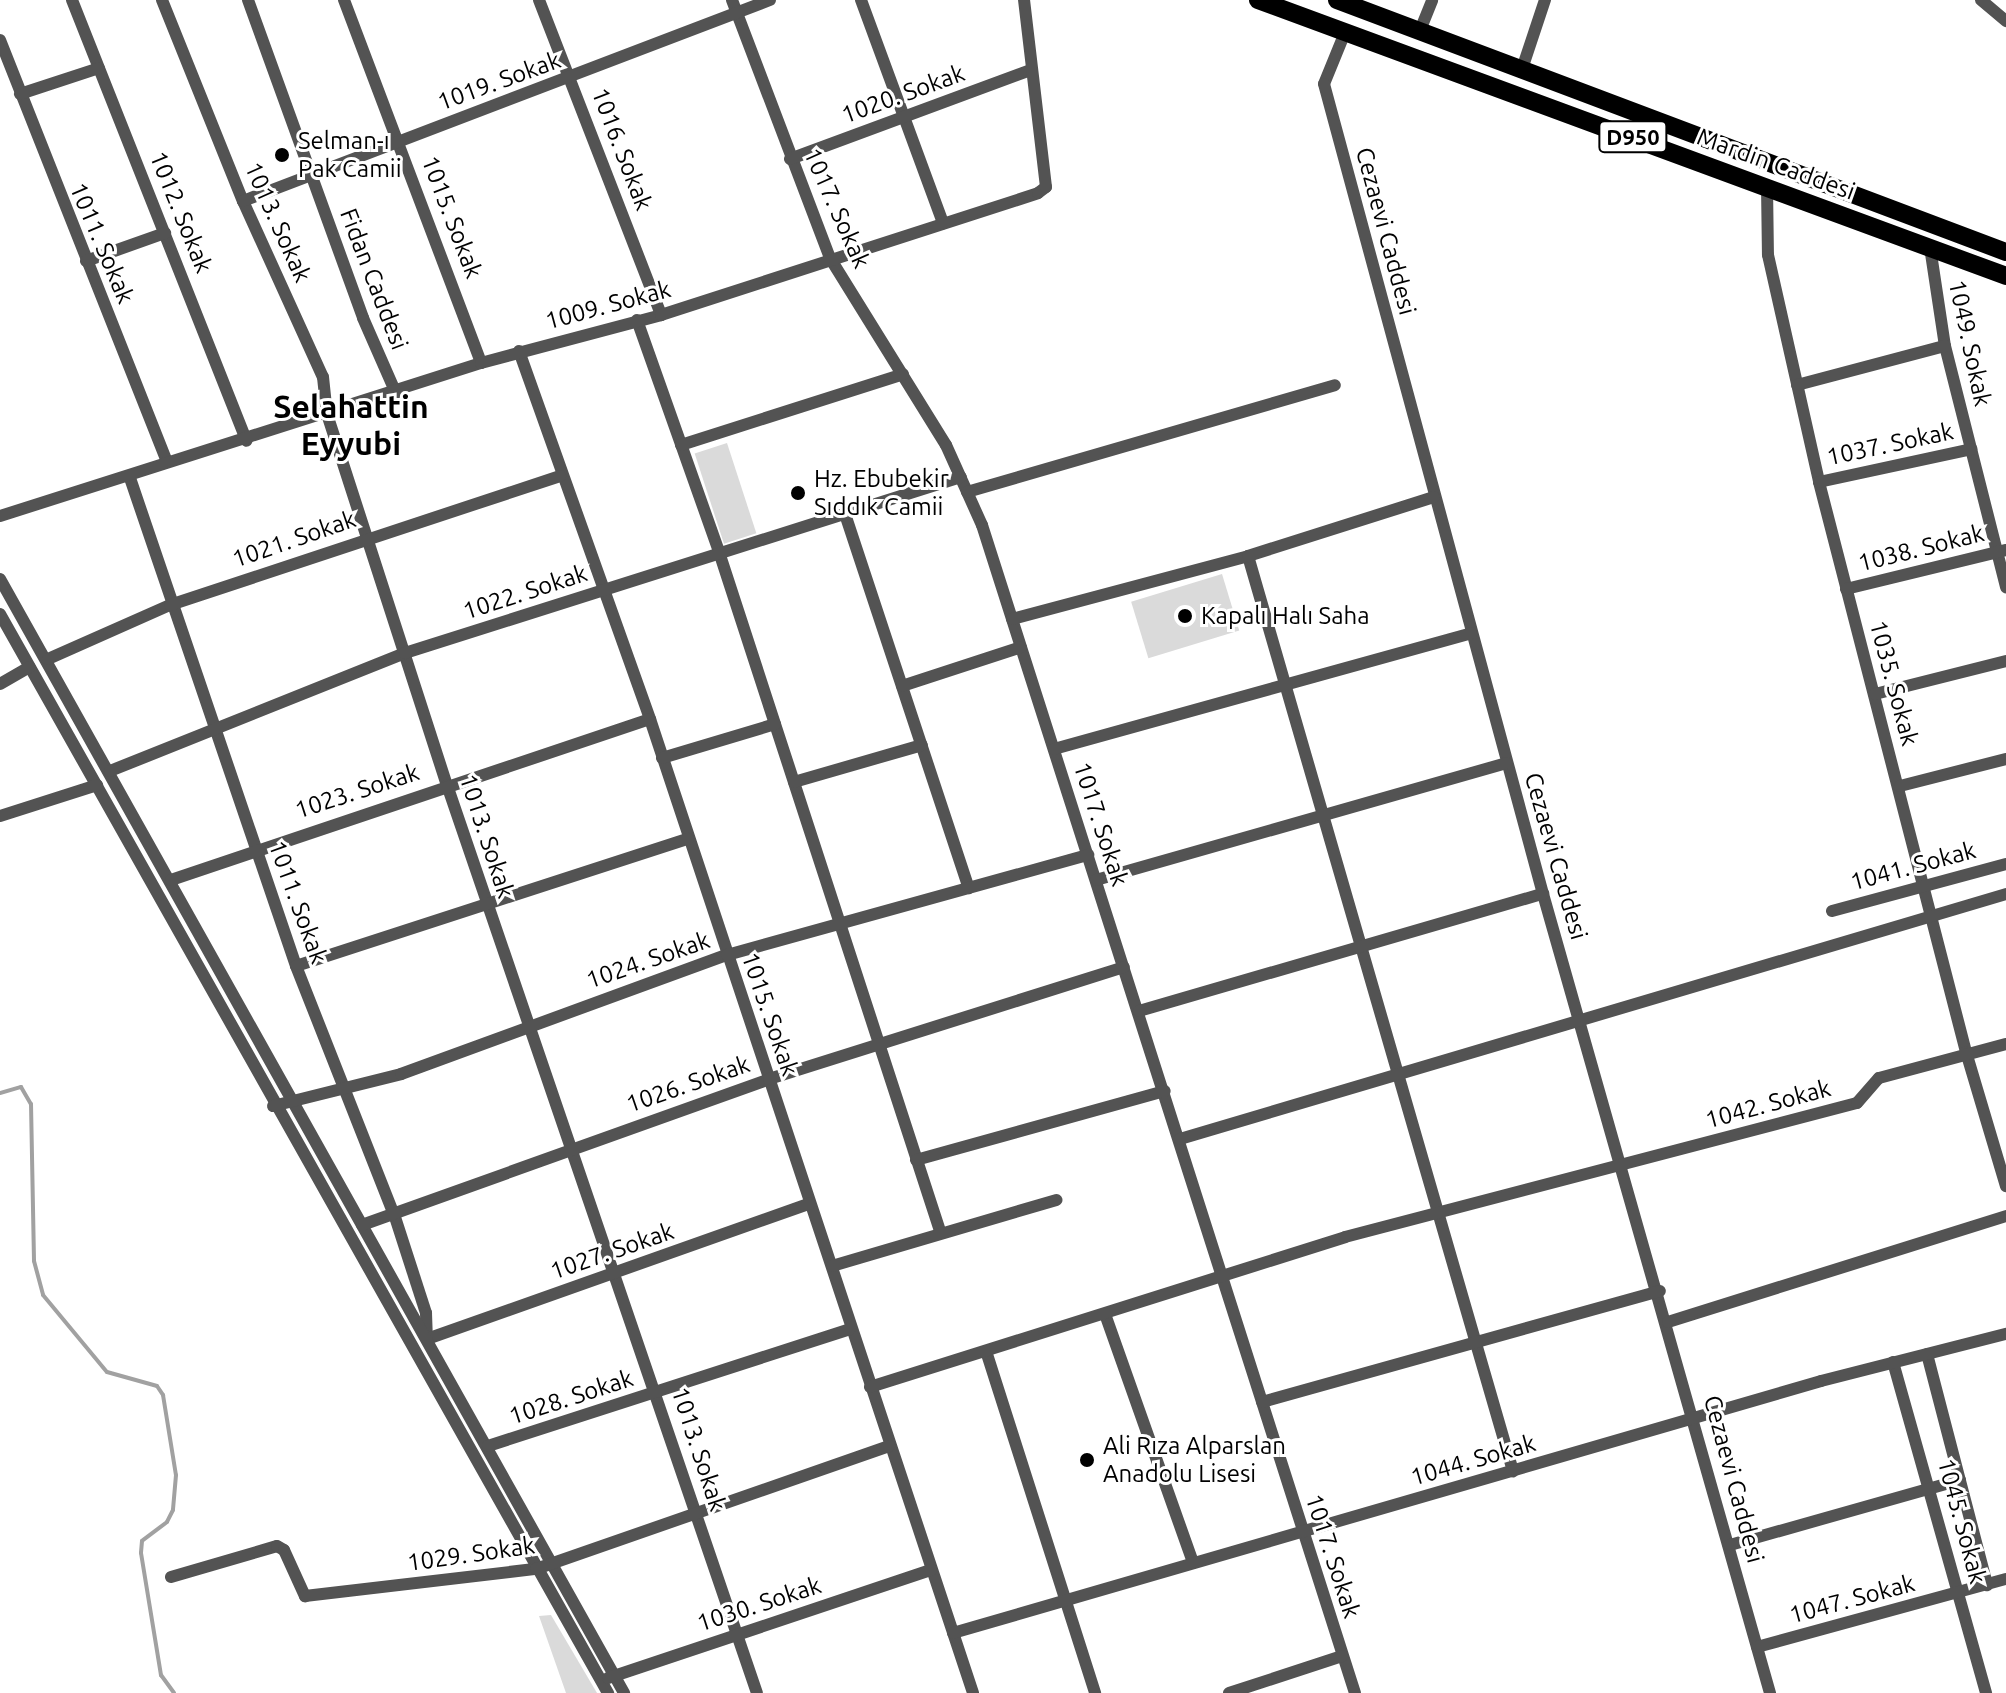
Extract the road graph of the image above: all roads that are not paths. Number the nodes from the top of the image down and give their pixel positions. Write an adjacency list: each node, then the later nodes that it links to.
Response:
1 (72, 0): 19 (street, 1012. Sokak)
2 (162, 0): 29 (street, 1013. Sokak)
3 (248, 0): 27 (street, Fidan Caddesi)
4 (344, 0): 25 (street, 1015. Sokak)
5 (539, 0): 22 (street, 1016. Sokak)
6 (770, 0): 14 (street, 1019. Sokak)
7 (861, 0): 24 (street)
8 (1024, 0): 20 (street, 1009. Sokak)
9 (1258, 0): 16 (highway, Mardin Caddesi / D950)
10 (1337, 0): 17 (highway, Mardin Caddesi / D950)
11 (1432, 0): 17 (street)
12 (1545, 0): 21 (street)
13 (1981, 0): 15 (street)
14 (735, 6): 22 (street, 1019. Sokak); 26 (street, 1017. Sokak)
15 (2006, 21)
16 (1346, 30): 28 (highway, Mardin Caddesi / D950); 56 (street, Cezaevi Caddesi)
17 (1419, 33): 21 (highway, Mardin Caddesi / D950)
18 (0, 40): 23 (street, 1011. Sokak)
19 (99, 68): 23 (street); 31 (street, 1012. Sokak)
20 (1031, 70): 24 (street, 1020. Sokak); 30 (street, 1009. Sokak)
21 (1521, 72): 33 (highway, Mardin Caddesi / D950)
22 (571, 79): 25 (street, 1019. Sokak); 37 (street, 1016. Sokak)
23 (20, 94): 35 (street, 1011. Sokak)
24 (903, 117): 26 (street, 1020. Sokak); 30 (street)
25 (400, 143): 27 (street, 1019. Sokak); 41 (street, 1015. Sokak)
26 (790, 159): 34 (street, 1017. Sokak)
27 (311, 175): 29 (street, 1019. Sokak); 45 (street, Fidan Caddesi)
28 (1767, 186): 32 (highway, Mardin Caddesi / D950); 44 (street, 1035. Sokak)
29 (243, 201): 46 (street, 1013. Sokak)
30 (943, 223): 34 (street, 1009. Sokak)
31 (165, 233): 35 (street); 47 (street, 1012. Sokak)
32 (1930, 247): 36 (highway, Mardin Caddesi / D950); 39 (street, 1049. Sokak)
33 (2006, 252)
34 (830, 258): 37 (street, 1009. Sokak); 42 (street, 1017. Sokak)
35 (86, 261): 50 (street, 1011. Sokak)
36 (2006, 276)
37 (661, 315): 38 (street, 1009. Sokak)
38 (637, 320): 40 (street, 1009. Sokak); 48 (street)
39 (1945, 346): 44 (street); 49 (street, 1049. Sokak)
40 (519, 351): 41 (street, 1009. Sokak); 51 (street, 1015. Sokak)
41 (481, 363): 45 (street, 1009. Sokak)
42 (903, 374): 48 (street); 52 (street, 1017. Sokak)
43 (1335, 385): 55 (street)
44 (1797, 385): 54 (street, 1035. Sokak)
45 (396, 393): 46 (street, 1009. Sokak)
46 (327, 414): 47 (street, 1009. Sokak); 59 (street, 1013. Sokak)
47 (247, 441): 50 (street, 1009. Sokak)
48 (681, 445): 61 (street)
49 (1971, 449): 54 (street, 1037. Sokak); 60 (street, 1049. Sokak)
50 (167, 462): 53 (street, 1009. Sokak)
51 (560, 476): 59 (street, 1021. Sokak); 65 (street, 1015. Sokak)
52 (961, 477): 55 (street, 1017. Sokak); 58 (street, 1022. Sokak)
53 (130, 478): 57 (street, 1009. Sokak); 67 (street, 1011. Sokak)
54 (1819, 482): 66 (street, 1035. Sokak)
55 (967, 492): 69 (street, 1017. Sokak)
56 (1434, 497): 62 (street); 70 (street, Cezaevi Caddesi)
57 (0, 516)
58 (846, 517): 61 (street, 1022. Sokak); 78 (street)
59 (367, 537): 67 (street, 1021. Sokak); 72 (street, 1013. Sokak)
60 (2001, 551): 64 (street, 1049. Sokak); 66 (street, 1038. Sokak)
61 (720, 555): 65 (street, 1022. Sokak); 81 (street)
62 (1248, 556): 69 (street); 77 (street)
63 (0, 579): 73 (street)
64 (2006, 587)
65 (605, 589): 72 (street, 1022. Sokak); 80 (street, 1015. Sokak)
66 (1846, 589): 79 (street, 1035. Sokak)
67 (170, 605): 73 (street, 1021. Sokak); 82 (street, 1011. Sokak)
68 (0, 614): 75 (street)
69 (1012, 619): 71 (street, 1017. Sokak)
70 (1471, 633): 77 (street); 87 (street, Cezaevi Caddesi)
71 (1021, 647): 78 (street); 84 (street, 1017. Sokak)
72 (405, 653): 82 (street, 1022. Sokak); 91 (street, 1013. Sokak)
73 (48, 659): 88 (street)
74 (2006, 661): 79 (street)
75 (29, 667): 76 (street); 90 (street)
76 (0, 684)
77 (1285, 684): 84 (street); 93 (street)
78 (902, 686): 83 (street)
79 (1875, 694): 92 (street, 1035. Sokak)
80 (650, 719): 85 (street, 1015. Sokak); 91 (street, 1023. Sokak)
81 (775, 724): 85 (street); 89 (street)
82 (215, 730): 88 (street, 1022. Sokak); 96 (street, 1011. Sokak)
83 (922, 745): 89 (street); 101 (street)
84 (1054, 749): 97 (street, 1017. Sokak)
85 (662, 758): 95 (street, 1015. Sokak)
86 (2006, 759): 92 (street)
87 (1507, 763): 93 (street); 103 (street, Cezaevi Caddesi)
88 (110, 771): 99 (street)
89 (794, 782): 108 (street)
90 (97, 785): 94 (street); 124 (street)
91 (447, 785): 96 (street, 1023. Sokak); 105 (street, 1013. Sokak)
92 (1900, 786): 102 (street, 1035. Sokak)
93 (1323, 815): 100 (street); 109 (street)
94 (0, 816)
95 (688, 839): 105 (street); 110 (street, 1015. Sokak)
96 (255, 849): 99 (street, 1023. Sokak); 111 (street, 1011. Sokak)
97 (1088, 855): 100 (street, 1017. Sokak); 101 (street, 1024. Sokak)
98 (2006, 864): 102 (street, 1041. Sokak)
99 (171, 880): 123 (street)
100 (1096, 880): 112 (street, 1017. Sokak)
101 (969, 888): 108 (street, 1024. Sokak)
102 (1924, 888): 106 (street, 1041. Sokak); 107 (street, 1035. Sokak)
103 (1543, 894): 109 (street); 114 (street, Cezaevi Caddesi)
104 (2006, 894): 107 (street)
105 (486, 903): 111 (street); 115 (street, 1013. Sokak)
106 (1832, 911)
107 (1931, 913): 114 (street); 118 (street, 1035. Sokak)
108 (839, 924): 110 (street, 1024. Sokak); 116 (street)
109 (1362, 945): 113 (street); 119 (street)
110 (727, 955): 115 (street, 1024. Sokak); 120 (street, 1015. Sokak)
111 (296, 966): 121 (street, 1011. Sokak)
112 (1124, 967): 113 (street, 1017. Sokak); 116 (street, 1026. Sokak)
113 (1139, 1011): 122 (street, 1017. Sokak)
114 (1580, 1020): 119 (street); 128 (street, Cezaevi Caddesi)
115 (531, 1024): 121 (street, 1024. Sokak); 126 (street, 1013. Sokak)
116 (878, 1044): 120 (street, 1026. Sokak); 127 (street)
117 (2006, 1044): 118 (street, 1042. Sokak)
118 (1966, 1052): 128 (street, 1042. Sokak); 129 (street, 1035. Sokak)
119 (1401, 1072): 125 (street); 132 (street)
120 (769, 1079): 126 (street, 1026. Sokak); 131 (street, 1015. Sokak)
121 (347, 1090): 123 (street, 1024. Sokak); 134 (street, 1011. Sokak)
122 (1165, 1091): 125 (street, 1017. Sokak); 127 (street)
123 (292, 1102): 124 (street, 1024. Sokak); 135 (street)
124 (273, 1106): 164 (street)
125 (1180, 1139): 139 (street, 1017. Sokak)
126 (573, 1148): 134 (street, 1026. Sokak); 138 (street, 1013. Sokak)
127 (916, 1160): 136 (street)
128 (1623, 1166): 132 (street, 1042. Sokak); 140 (street, Cezaevi Caddesi)
129 (2005, 1178)
130 (1056, 1200): 136 (street)
131 (810, 1203): 137 (street, 1015. Sokak); 138 (street, 1027. Sokak)
132 (1438, 1211): 139 (street, 1042. Sokak); 146 (street)
133 (2006, 1216): 142 (street)
134 (395, 1217): 135 (street, 1026. Sokak); 145 (street, 1011. Sokak)
135 (362, 1225): 145 (street)
136 (940, 1231): 137 (street)
137 (832, 1266): 143 (street, 1015. Sokak)
138 (615, 1274): 145 (street, 1027. Sokak); 151 (street, 1013. Sokak)
139 (1224, 1277): 141 (street, 1042. Sokak); 152 (street, 1017. Sokak)
140 (1660, 1291): 142 (street, Cezaevi Caddesi); 146 (street)
141 (1105, 1314): 147 (street, 1042. Sokak); 162 (street)
142 (1668, 1322): 153 (street, Cezaevi Caddesi)
143 (850, 1329): 150 (street, 1015. Sokak); 151 (street, 1028. Sokak)
144 (2006, 1334): 148 (street, 1044. Sokak)
145 (427, 1339): 154 (street)
146 (1475, 1342): 152 (street); 156 (street)
147 (986, 1351): 150 (street, 1042. Sokak); 170 (street)
148 (1927, 1354): 149 (street, 1044. Sokak); 157 (street)
149 (1893, 1362): 153 (street, 1044. Sokak); 158 (street, 1045. Sokak)
150 (870, 1387): 155 (street, 1015. Sokak)
151 (657, 1392): 154 (street, 1028. Sokak); 159 (street, 1013. Sokak)
152 (1262, 1402): 160 (street, 1017. Sokak)
153 (1695, 1419): 156 (street, 1044. Sokak); 161 (street, Cezaevi Caddesi)
154 (488, 1446): 163 (street)
155 (889, 1446): 159 (street, 1029. Sokak); 165 (street, 1015. Sokak)
156 (1513, 1471): 160 (street, 1044. Sokak)
157 (1960, 1480): 158 (street); 168 (street)
158 (1930, 1487): 161 (street); 169 (street, 1045. Sokak)
159 (697, 1514): 163 (street, 1029. Sokak); 172 (street, 1013. Sokak)
160 (1300, 1531): 162 (street, 1044. Sokak); 174 (street, 1017. Sokak)
161 (1730, 1545): 173 (street, Cezaevi Caddesi)
162 (1193, 1563): 170 (street, 1044. Sokak)
163 (551, 1564): 164 (street, 1029. Sokak); 175 (street)
164 (536, 1569): 166 (street, 1029. Sokak); 175 (street)
165 (931, 1570): 171 (street, 1015. Sokak); 172 (street, 1030. Sokak)
166 (171, 1577)
167 (2006, 1579): 168 (street, 1047. Sokak)
168 (1987, 1585): 169 (street, 1047. Sokak)
169 (1958, 1593): 173 (street, 1047. Sokak); 184 (street, 1045. Sokak)
170 (1066, 1601): 171 (street, 1044. Sokak); 180 (street)
171 (953, 1633): 176 (street, 1015. Sokak)
172 (736, 1635): 175 (street, 1030. Sokak); 179 (street, 1013. Sokak)
173 (1757, 1647): 183 (street, Cezaevi Caddesi)
174 (1342, 1656): 181 (street); 182 (street, 1017. Sokak)
175 (607, 1678): 177 (street); 178 (street)
176 (967, 1692)
177 (608, 1693)
178 (624, 1693)
179 (757, 1693)
180 (1095, 1693)
181 (1229, 1693)
182 (1355, 1693)
183 (1770, 1693)
184 (1986, 1693)

